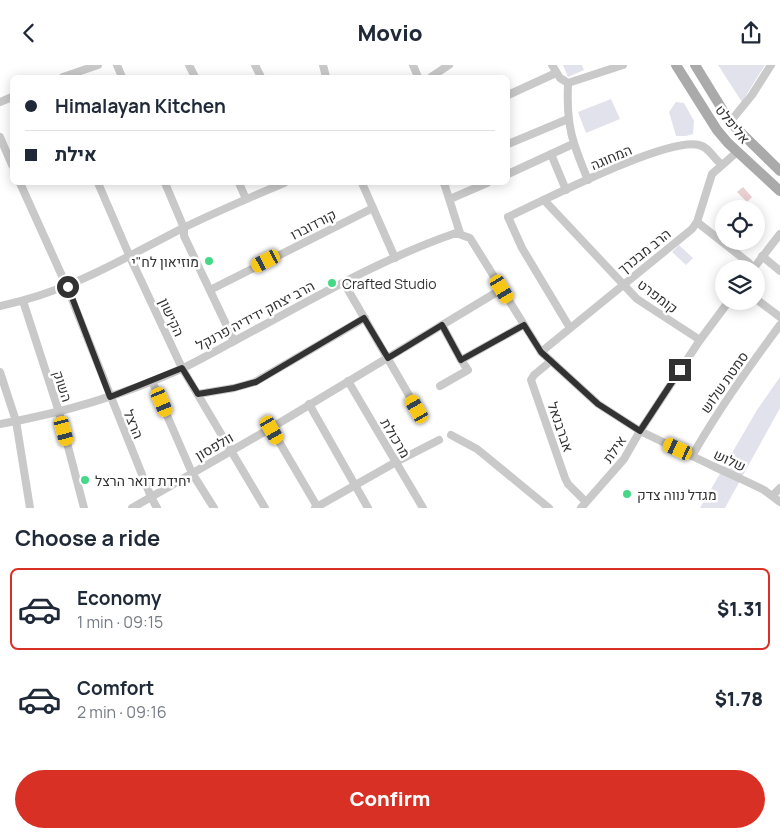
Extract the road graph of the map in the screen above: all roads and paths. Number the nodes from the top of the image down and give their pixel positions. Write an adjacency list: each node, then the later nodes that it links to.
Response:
1 (98, 65): 9 (street)
2 (449, 65): 10 (street)
3 (552, 65): 8 (street)
4 (624, 65): 11 (street)
5 (676, 65): 18 (main road, אליפלט)
6 (695, 65): 14 (main road, אליפלט)
7 (771, 65): 14 (street)
8 (556, 73): 11 (street); 12 (street)
9 (69, 75)
10 (434, 75)
11 (568, 83): 13 (street)
12 (510, 94)
13 (568, 119): 16 (street); 17 (street)
14 (730, 122): 22 (main road, אליפלט)
15 (0, 137): 20 (street)
16 (510, 143)
17 (573, 145): 19 (street); 24 (street)
18 (736, 152): 21 (street, הרב מבכרך); 34 (main road, אליפלט)
19 (551, 154): 23 (street); 33 (street)
20 (10, 160)
21 (721, 164): 24 (street, המחוגה); 39 (street, הרב מבכרך)
22 (780, 171)
23 (510, 172)
24 (588, 180): 33 (street, המחוגה)
25 (21, 185): 51 (street, הרצל)
26 (99, 185): 44 (street, הקישון)
27 (166, 185): 40 (street)
28 (240, 185): 35 (street)
29 (279, 185): 35 (street)
30 (363, 185): 38 (street)
31 (445, 185): 36 (street)
32 (482, 185): 36 (street)
33 (566, 190): 37 (street, המחוגה)
34 (780, 191)
35 (246, 199): 40 (street)
36 (450, 199): 41 (street)
37 (544, 200): 50 (street, קומפרט); 63 (street, המחוגה)
38 (373, 208): 45 (street); 53 (street, קורדוברו)
39 (697, 222): 46 (street); 50 (street, הרב מבכרך)
40 (184, 228): 44 (street); 53 (street)
41 (460, 233): 45 (street, הרב יצחק ידידיה פרנקל); 52 (street)
42 (780, 234): 43 (street)
43 (762, 256): 47 (street); 48 (street)
44 (130, 257): 51 (street); 70 (street, הקישון)
45 (396, 258): 49 (street, הרב יצחק ידידיה פרנקל)
46 (744, 260)
47 (758, 260)
48 (780, 271)
49 (344, 283): 59 (street); 65 (street, הרב יצחק ידידיה פרנקל)
50 (623, 284): 63 (street, הרב מבכרך); 64 (street, קומפרט)
51 (68, 287): 54 (street); 76 (street, הרצל)
52 (502, 289): 60 (street, וולפסון); 61 (street)
53 (210, 290): 65 (street)
54 (23, 301): 55 (street); 79 (street, השוק)
55 (0, 306)
56 (765, 306): 58 (street)
57 (722, 310): 64 (street, אילת)
58 (780, 317)
59 (364, 318): 67 (street); 75 (street)
60 (442, 325): 67 (street, וולפסון); 68 (street)
61 (524, 325): 66 (street); 68 (street)
62 (780, 325): 87 (street, סמטת שלוש)
63 (570, 328): 66 (street, הרב מבכרך)
64 (700, 340): 83 (street, אילת)
65 (234, 341): 70 (street, הרב יצחק ידידיה פרנקל)
66 (541, 352): 69 (street)
67 (388, 358): 73 (street, וולפסון); 78 (street)
68 (461, 360): 74 (street)
69 (551, 361): 83 (street); 94 (street, אברבנאל)
70 (182, 368): 72 (street, הרב יצחק ידידיה פרנקל); 75 (street, הקישון)
71 (0, 372): 80 (street)
72 (152, 381): 76 (street, הרב יצחק ידידיה פרנקל); 89 (street)
73 (348, 381): 77 (street, וולפסון); 88 (street, מרכולת)
74 (440, 386)
75 (198, 394): 86 (street, הקישון)
76 (110, 397): 79 (street, הרב יצחק ידידיה פרנקל); 92 (street, הרצל)
77 (309, 405): 82 (street, וולפסון); 90 (street)
78 (417, 409)
79 (59, 412): 80 (street, הרב יצחק ידידיה פרנקל); 96 (street, השוק)
80 (16, 421): 81 (street, הרב יצחק ידידיה פרנקל); 95 (street)
81 (0, 424)
82 (271, 428): 86 (street, וולפסון); 101 (street)
83 (640, 431): 87 (street, שלוש); 94 (street, אילת)
84 (451, 435): 104 (street)
85 (439, 440): 88 (street)
86 (231, 450): 89 (street, וולפסון); 100 (street, הקישון)
87 (692, 456): 93 (street, שלוש, bridge)
88 (396, 462): 90 (street); 103 (street, מרכולת)
89 (192, 473): 92 (street, וולפסון); 99 (street)
90 (354, 486): 101 (street); 102 (street)
91 (780, 488): 93 (street)
92 (150, 497): 97 (street, וולפסון); 98 (street, הרצל)
93 (777, 499): 105 (street)
94 (584, 505)
95 (30, 508)
96 (84, 508)
97 (132, 508)
98 (157, 508)
99 (214, 508)
100 (265, 508)
101 (316, 508)
102 (368, 508)
103 (423, 508)
104 (549, 508)
105 (773, 508)

